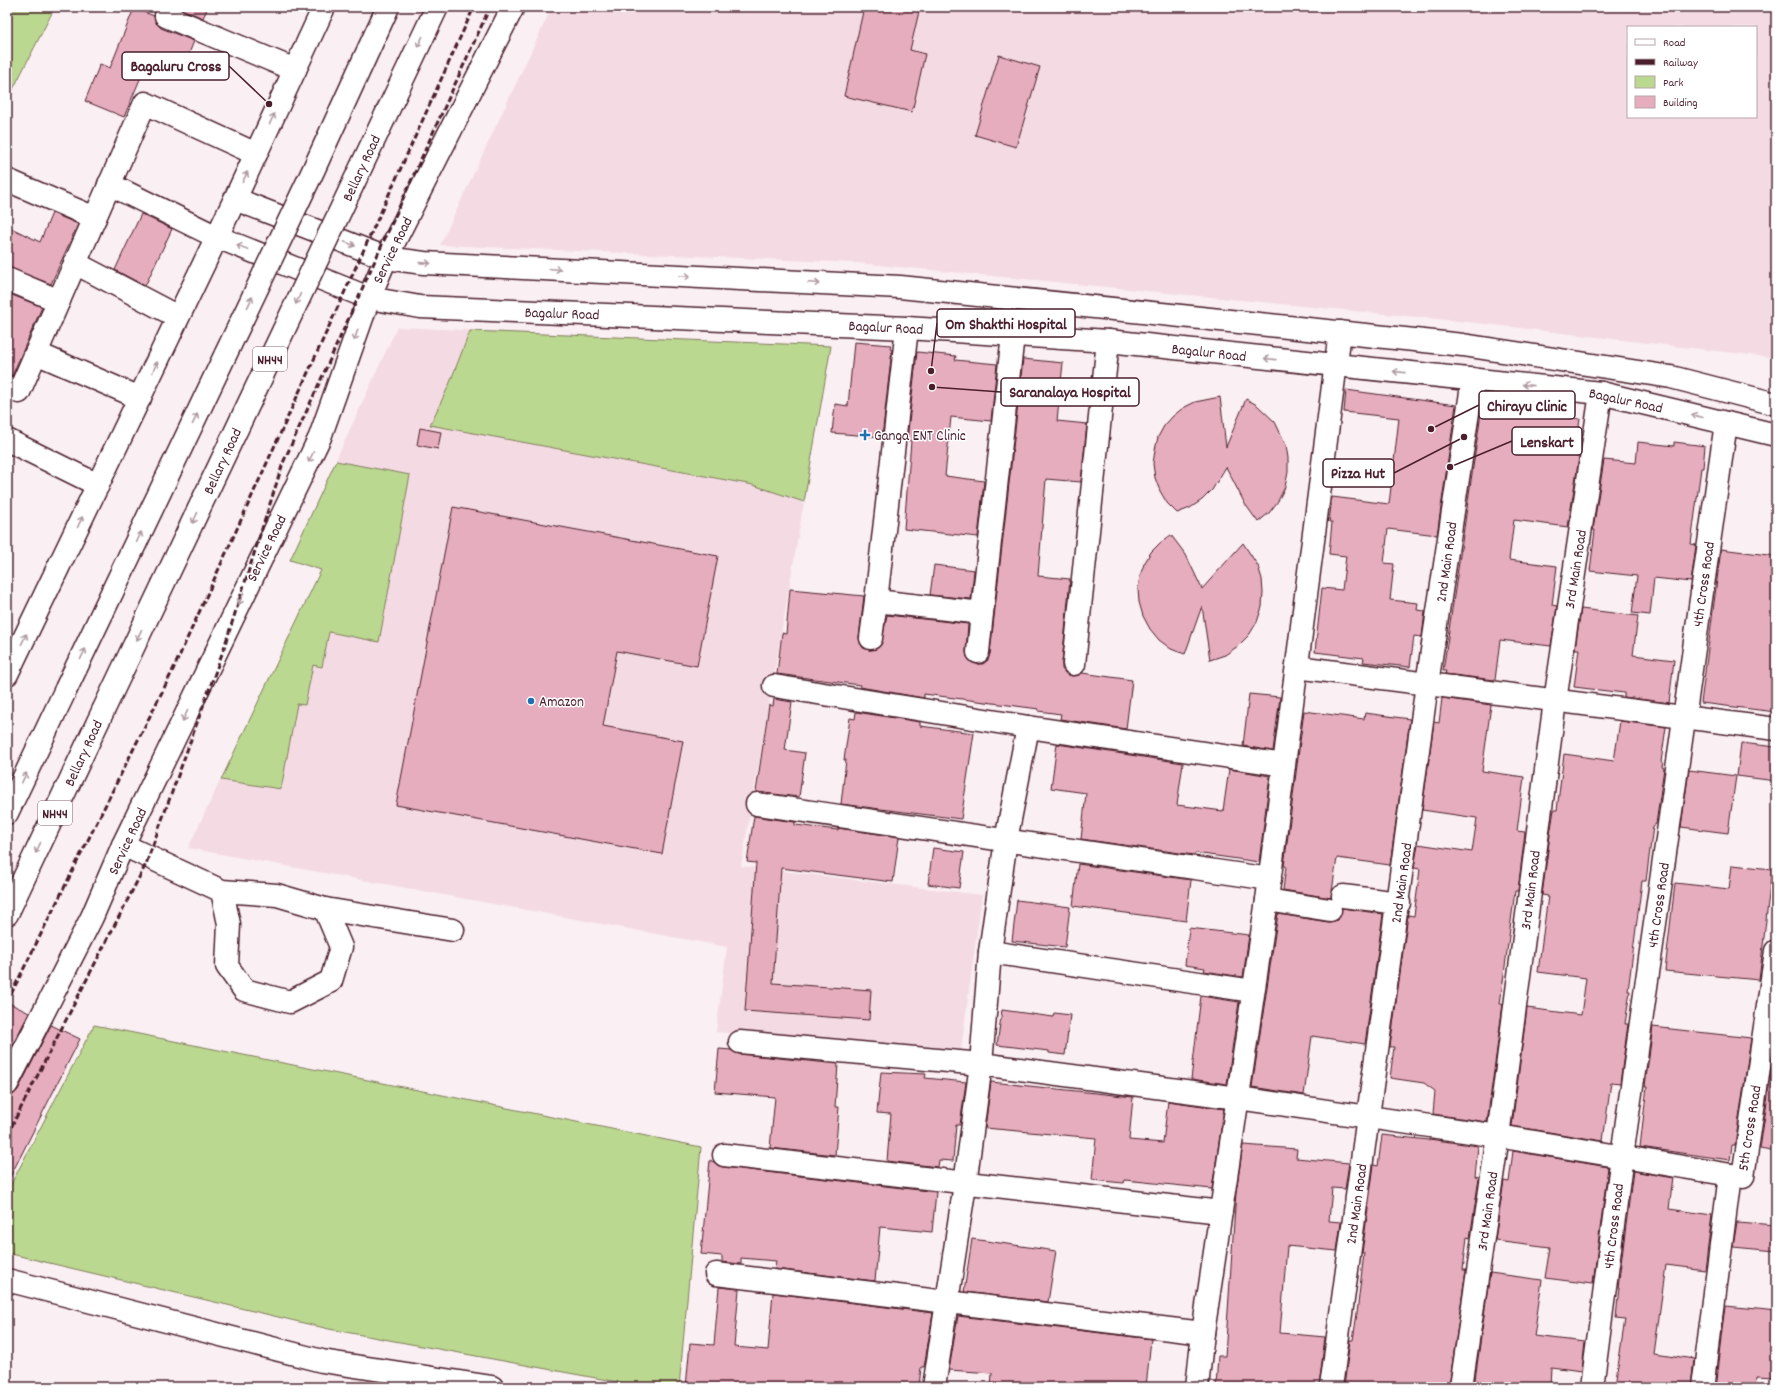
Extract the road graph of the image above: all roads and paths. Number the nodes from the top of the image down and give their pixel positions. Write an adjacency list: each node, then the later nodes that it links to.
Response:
1 (324, 7): 6 (main road)
2 (388, 7): 49 (main road, NH44, one-way to 2, bridge)
3 (437, 7): 56 (main road, Bellary Road / NH44, one-way to 56, bridge)
4 (513, 7): 13 (main road, Service Road)
5 (166, 16): 6 (main road)
6 (295, 70): 7 (main road, one-way to 6)
7 (256, 154): 9 (main road); 10 (main road, one-way to 7)
8 (7, 180): 11 (main road)
9 (109, 184): 11 (main road); 12 (main road, Bagalur Road)
10 (235, 199): 12 (main road); 13 (main road, Bagalur Road, one-way to 13)
11 (95, 218): 14 (main road)
12 (217, 237): 16 (main road, Bagalur Road, one-way to 12); 18 (main road)
13 (386, 258): 16 (main road, Service Road); 20 (main road, Bagalur Road, one-way to 20)
14 (75, 263): 17 (main road); 18 (main road)
15 (7, 279): 17 (main road)
16 (369, 298): 19 (main road, Bagalur Road); 51 (main road, Service Road, one-way to 51)
17 (59, 301): 23 (main road)
18 (178, 317): 28 (main road, one-way to 18)
19 (907, 328): 21 (main road, Bagalur Road); 34 (main road)
20 (1340, 332): 24 (main road); 29 (main road, Bagalur Road)
21 (1013, 335): 22 (main road, Bagalur Road); 35 (main road)
22 (1108, 341): 24 (main road, Bagalur Road, one-way to 22); 38 (main road)
23 (36, 353): 26 (main road); 28 (main road)
24 (1336, 365): 25 (main road, Bagalur Road, one-way to 24); 39 (main road)
25 (1473, 379): 27 (main road, Bagalur Road, one-way to 25); 41 (main road, 2nd Main Road)
26 (7, 387)
27 (1602, 393): 30 (main road, Bagalur Road, one-way to 27); 43 (main road, 3rd Main Road)
28 (140, 398): 33 (main road)
29 (1776, 404)
30 (1726, 423): 31 (main road, Bagalur Road); 44 (main road, 4th Cross Road)
31 (1776, 435)
32 (7, 440): 33 (main road)
33 (98, 485): 40 (main road, one-way to 33)
34 (876, 601): 35 (main road); 36 (main road)
35 (982, 613): 37 (main road)
36 (871, 638)
37 (978, 652)
38 (1074, 664)
39 (1297, 667): 41 (main road); 47 (main road)
40 (7, 674)
41 (1428, 684): 43 (main road); 54 (main road, 2nd Main Road)
42 (774, 686): 45 (main road)
43 (1555, 701): 44 (main road); 66 (main road, 3rd Main Road)
44 (1685, 717): 46 (main road); 68 (main road, 4th Cross Road)
45 (1028, 727): 47 (main road); 50 (main road)
46 (1776, 729)
47 (1284, 765): 52 (main road)
48 (757, 804): 50 (main road)
49 (7, 813)
50 (1006, 840): 52 (main road); 59 (main road)
51 (123, 845): 53 (main road); 63 (main road, Service Road)
52 (1269, 889): 54 (main road); 60 (main road)
53 (222, 891): 55 (main road); 55 (main road)
54 (1399, 903): 65 (main road, 2nd Main Road)
55 (325, 909): 57 (main road)
56 (7, 914)
57 (453, 930)
58 (1776, 951): 69 (main road, 5th Cross Road)
59 (990, 952): 60 (main road); 62 (main road)
60 (1254, 991): 64 (main road)
61 (740, 1042): 62 (main road)
62 (980, 1064): 64 (main road); 70 (main road)
63 (7, 1084)
64 (1238, 1098): 65 (main road); 71 (main road)
65 (1368, 1118): 66 (main road); 80 (main road, 2nd Main Road)
66 (1498, 1136): 68 (main road); 81 (main road, 3rd Main Road)
67 (724, 1155): 70 (main road)
68 (1622, 1156): 69 (main road); 82 (main road, 4th Cross Road)
69 (1730, 1175): 83 (main road, 5th Cross Road)
70 (965, 1184): 71 (main road); 74 (main road)
71 (1221, 1212): 75 (main road)
72 (716, 1274): 74 (main road)
73 (7, 1280): 76 (main road)
74 (947, 1301): 75 (main road); 78 (main road)
75 (1203, 1333): 79 (main road)
76 (418, 1381): 77 (main road)
77 (492, 1387)
78 (934, 1387)
79 (1197, 1387)
80 (1331, 1387)
81 (1461, 1387)
82 (1592, 1387)
83 (1703, 1387)

